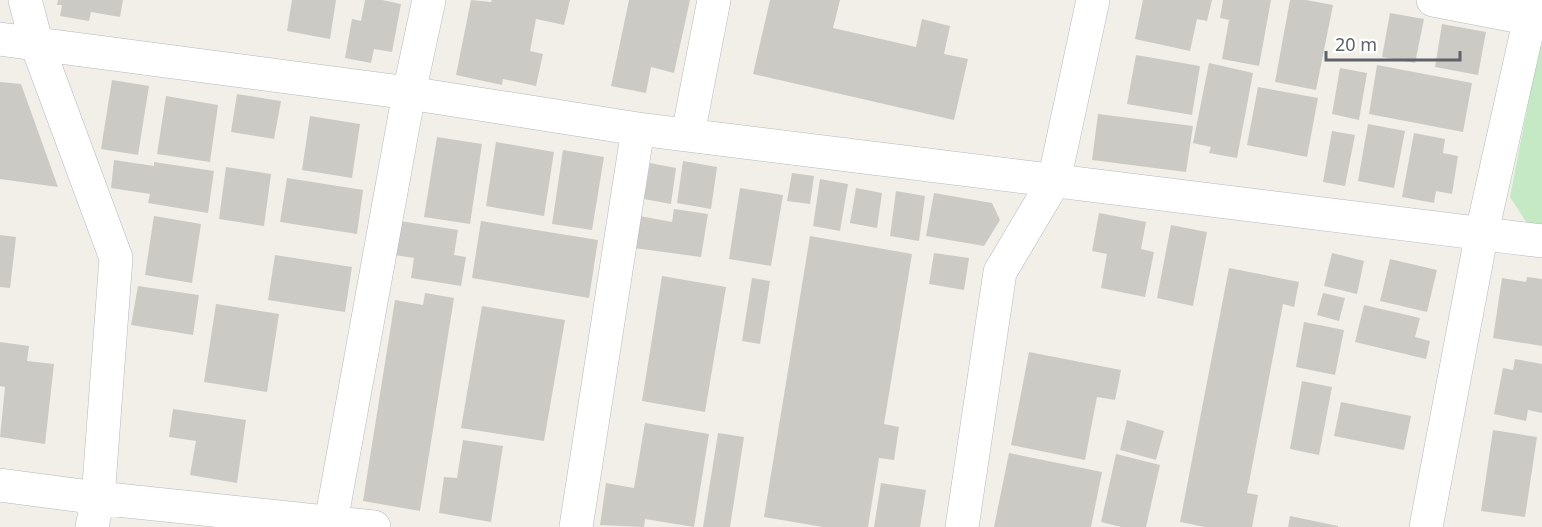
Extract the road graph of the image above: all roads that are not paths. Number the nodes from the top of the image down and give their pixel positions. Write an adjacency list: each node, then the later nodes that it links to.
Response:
1 (25, 0): 8 (street)
2 (429, 0): 9 (street)
3 (714, 0): 11 (street)
4 (1093, 0): 12 (street)
5 (1433, 0): 6 (street)
6 (1536, 13): 13 (street)
7 (0, 39): 8 (street)
8 (37, 45): 9 (street); 16 (street)
9 (409, 93): 10 (street); 17 (street)
10 (638, 129): 11 (street); 19 (street)
11 (688, 134): 12 (street)
12 (1054, 181): 13 (street); 20 (street)
13 (1482, 232): 14 (street); 21 (street)
14 (1542, 241)
15 (0, 485): 16 (street)
16 (95, 512): 17 (street)
17 (331, 522): 18 (street)
18 (374, 527)
19 (576, 527)
20 (962, 527)
21 (1426, 527)

